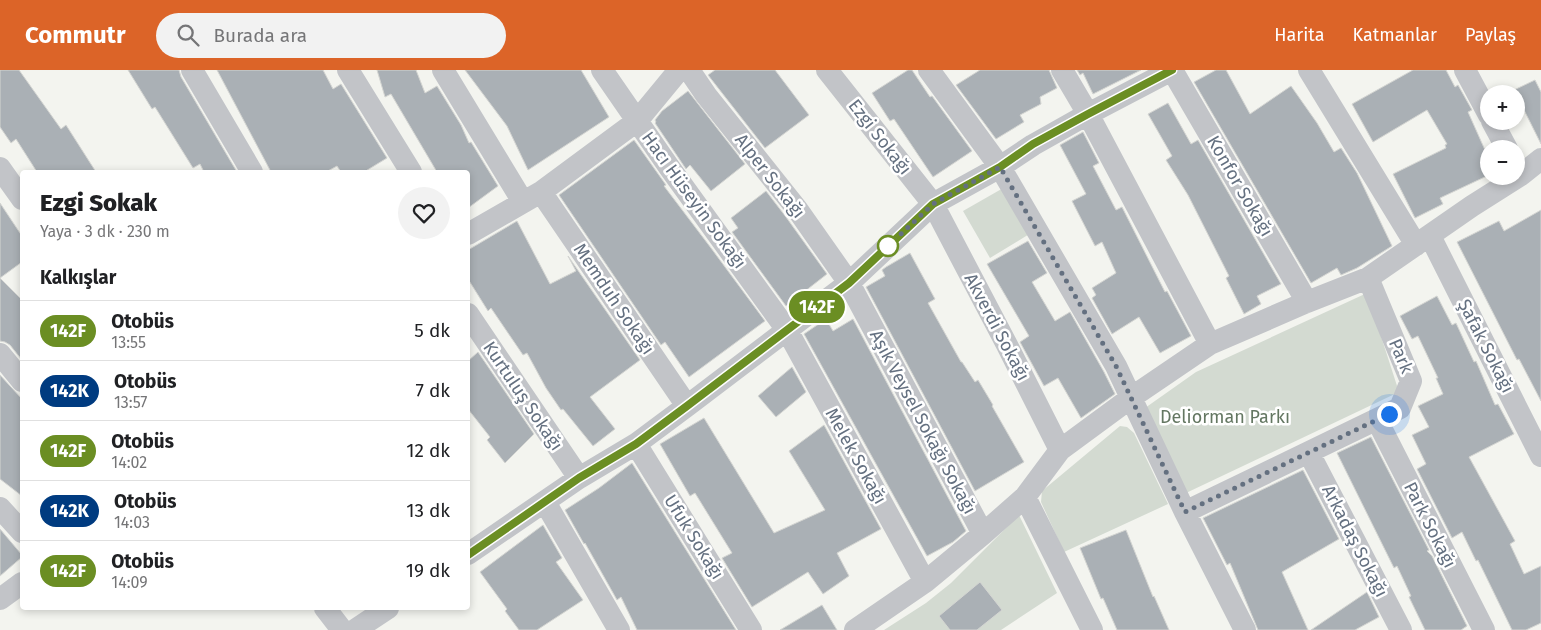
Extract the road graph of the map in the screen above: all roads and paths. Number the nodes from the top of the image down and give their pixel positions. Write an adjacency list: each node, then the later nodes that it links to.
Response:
1 (192, 70): 19 (street)
2 (348, 70): 20 (street)
3 (443, 70): 22 (street, Memduh Sokağı)
4 (602, 70): 15 (street, Hacı Hüseyin Sokağı)
5 (679, 70): 15 (street)
6 (689, 70): 27 (street, Alper Sokağı)
7 (827, 70): 23 (street, Ezgi Sokağı)
8 (929, 70): 16 (street)
9 (1062, 70): 14 (street)
10 (1172, 70): 14 (street); 28 (street, Konfor Sokağı)
11 (1308, 70): 25 (street, Şafak Sokağı)
12 (1465, 70): 13 (street)
13 (1480, 98)
14 (1088, 114): 16 (street); 31 (street)
15 (637, 121): 22 (street); 30 (street, Hacı Hüseyin Sokağı)
16 (1000, 167): 23 (street); 34 (street)
17 (1531, 167): 25 (street)
18 (0, 168): 21 (street)
19 (251, 170)
20 (410, 170)
21 (20, 196)
22 (532, 197): 24 (street); 35 (street, Memduh Sokağı)
23 (933, 204): 27 (street); 38 (street, Akverdi Sokağı)
24 (470, 233)
25 (1423, 240): 26 (street); 40 (street, Şafak Sokağı)
26 (1368, 278): 28 (street); 36 (street, Park)
27 (849, 283): 30 (street); 47 (street, Aşık Veysel Sokağı Sokağı)
28 (1307, 302): 31 (street)
29 (470, 317): 41 (street, Kurtuluş Sokağı)
30 (787, 330): 35 (street); 49 (street, Melek Sokağı)
31 (1210, 344): 34 (street)
32 (0, 354): 33 (street)
33 (20, 379)
34 (1132, 397): 38 (street); 45 (street)
35 (687, 406): 37 (street)
36 (1377, 420): 39 (street, Park); 62 (street, Park Sokağı)
37 (636, 444): 41 (street); 58 (street, Ufuk Sokağı)
38 (1060, 450): 42 (street)
39 (1309, 453): 45 (street, Park); 61 (street, Arkadaş Sokağı)
40 (1541, 456)
41 (579, 478): 43 (street)
42 (1025, 497): 47 (street); 59 (street)
43 (546, 502): 48 (street); 57 (street)
44 (0, 508): 46 (street)
45 (1185, 512): 60 (street)
46 (20, 530)
47 (983, 534): 49 (street)
48 (470, 553)
49 (925, 582): 54 (street)
50 (20, 584): 51 (street)
51 (0, 599)
52 (327, 610): 55 (street)
53 (385, 610): 56 (street)
54 (860, 629)
55 (342, 630)
56 (355, 630)
57 (619, 630)
58 (751, 630)
59 (1092, 630)
60 (1245, 630)
61 (1401, 630)
62 (1484, 630)

